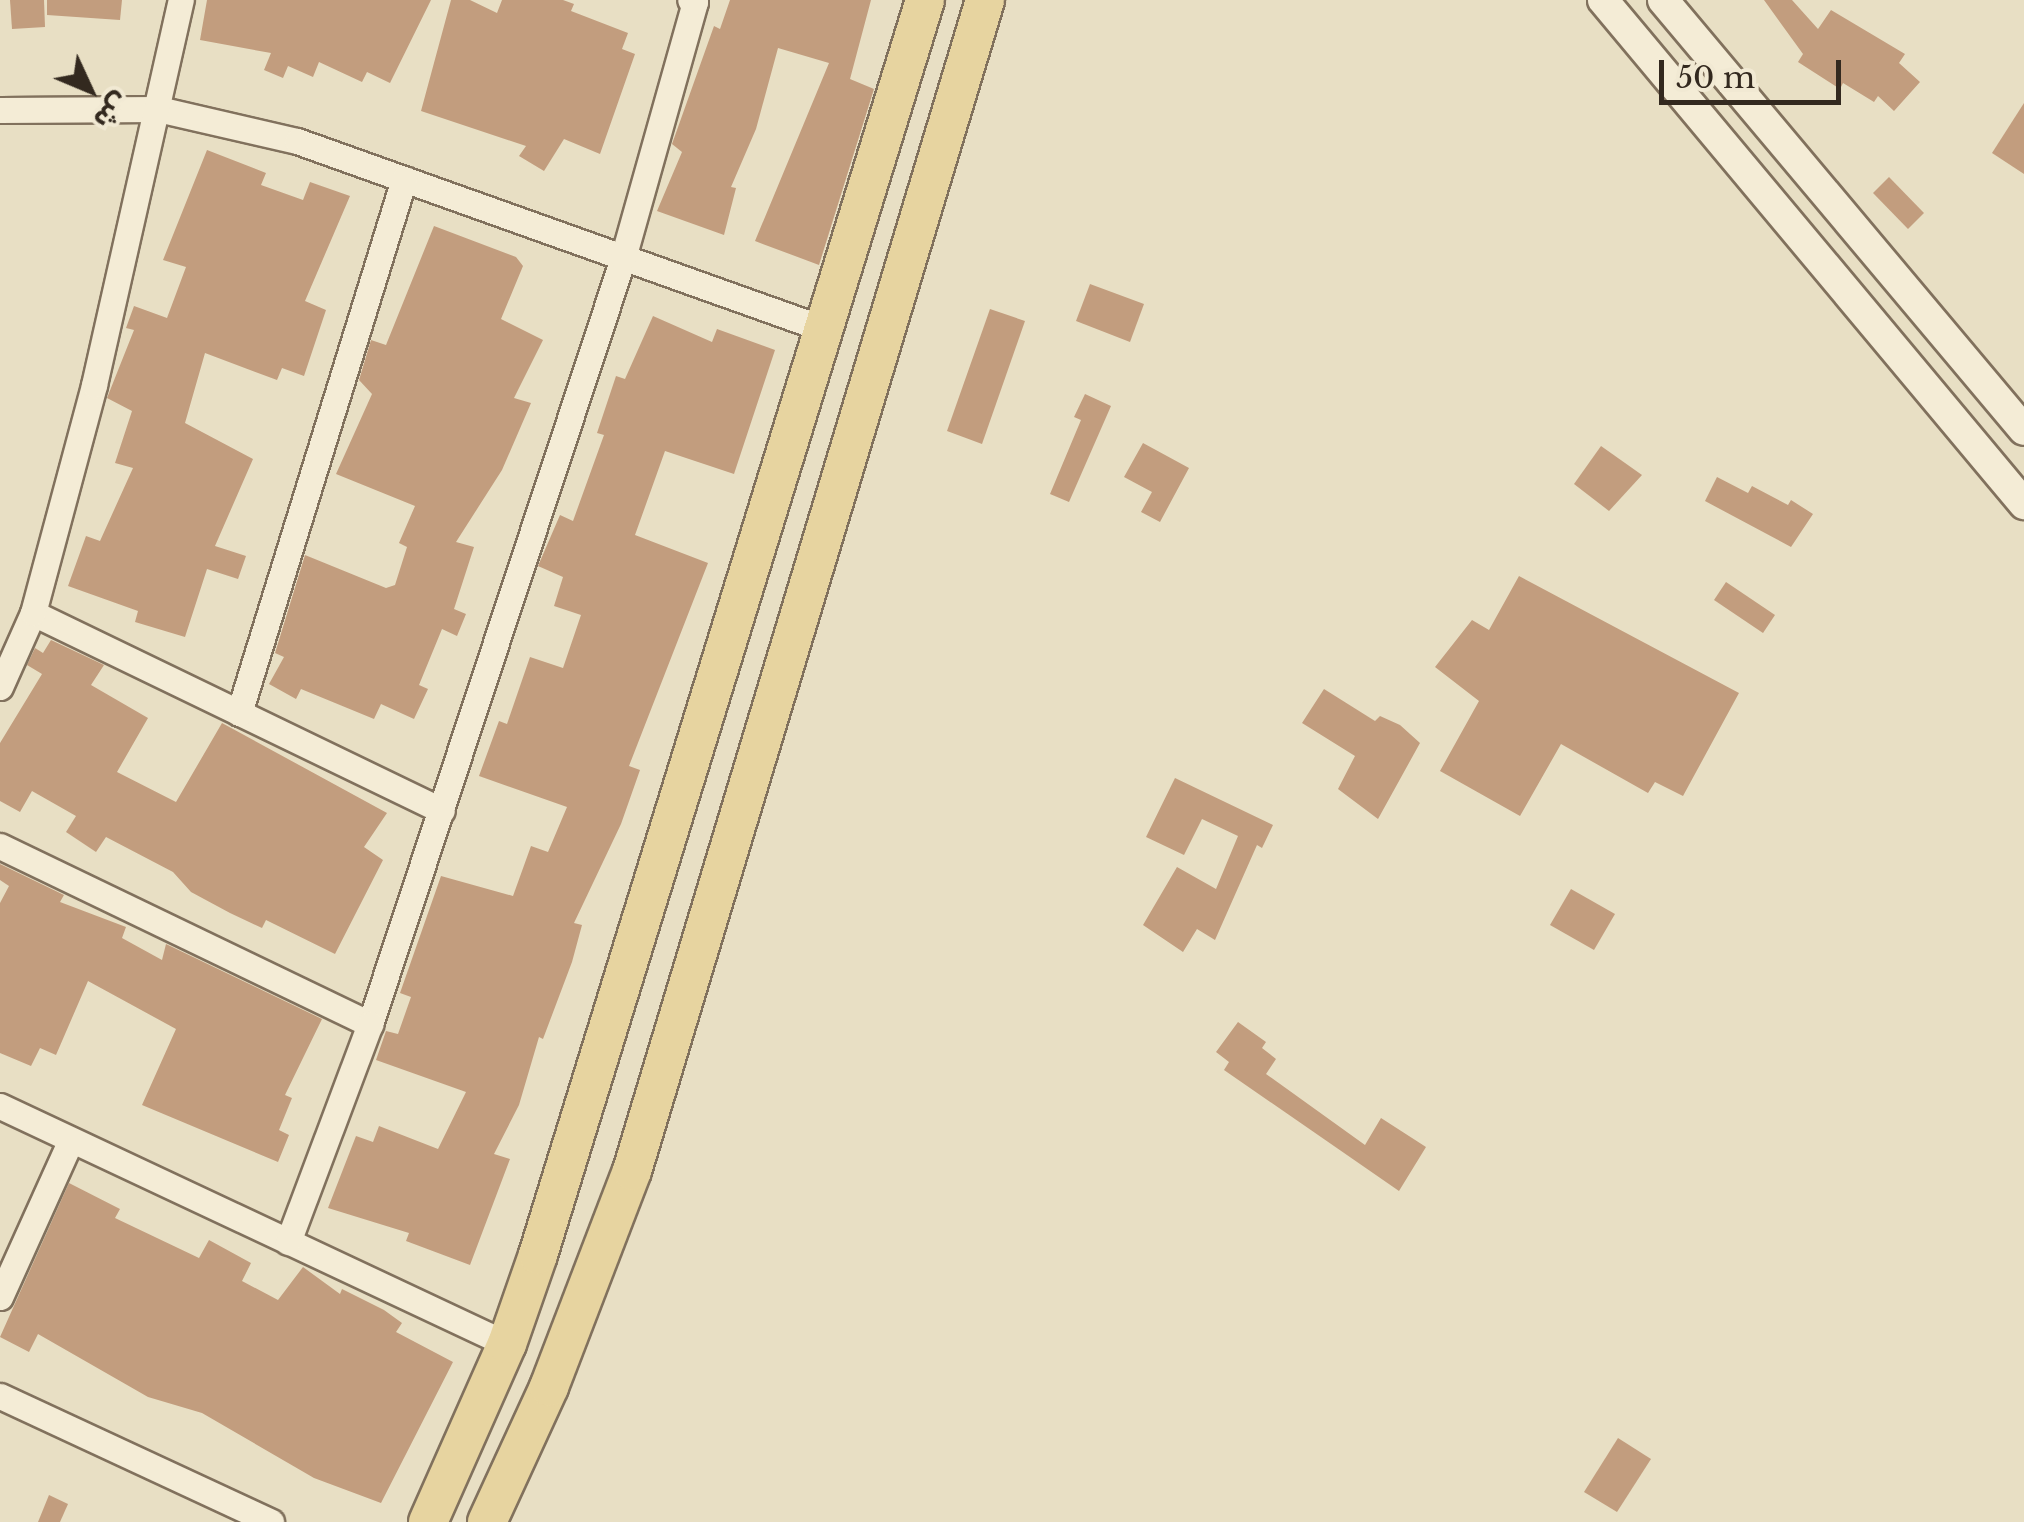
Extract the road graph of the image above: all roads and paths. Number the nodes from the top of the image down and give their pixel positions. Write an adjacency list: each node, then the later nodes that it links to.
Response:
1 (181, 0): 7 (street)
2 (925, 0): 11 (main road)
3 (984, 0): 28 (main road)
4 (1603, 0): 13 (street)
5 (1662, 0): 12 (street)
6 (694, 1): 10 (street)
7 (158, 109): 8 (street); 9 (street); 14 (street)
8 (0, 110)
9 (404, 180): 10 (street); 16 (street)
10 (623, 258): 11 (street); 17 (street)
11 (824, 329): 24 (main road)
12 (2024, 430)
13 (2024, 504)
14 (33, 614): 15 (street); 16 (street)
15 (0, 687)
16 (239, 713): 17 (street)
17 (442, 810): 19 (street)
18 (0, 846): 19 (street)
19 (370, 1024): 22 (street)
20 (0, 1106): 21 (street)
21 (71, 1140): 22 (street); 23 (street)
22 (288, 1242): 24 (street)
23 (0, 1298)
24 (507, 1344): 27 (main road)
25 (0, 1396): 26 (street)
26 (272, 1522)
27 (428, 1522)
28 (488, 1522)

